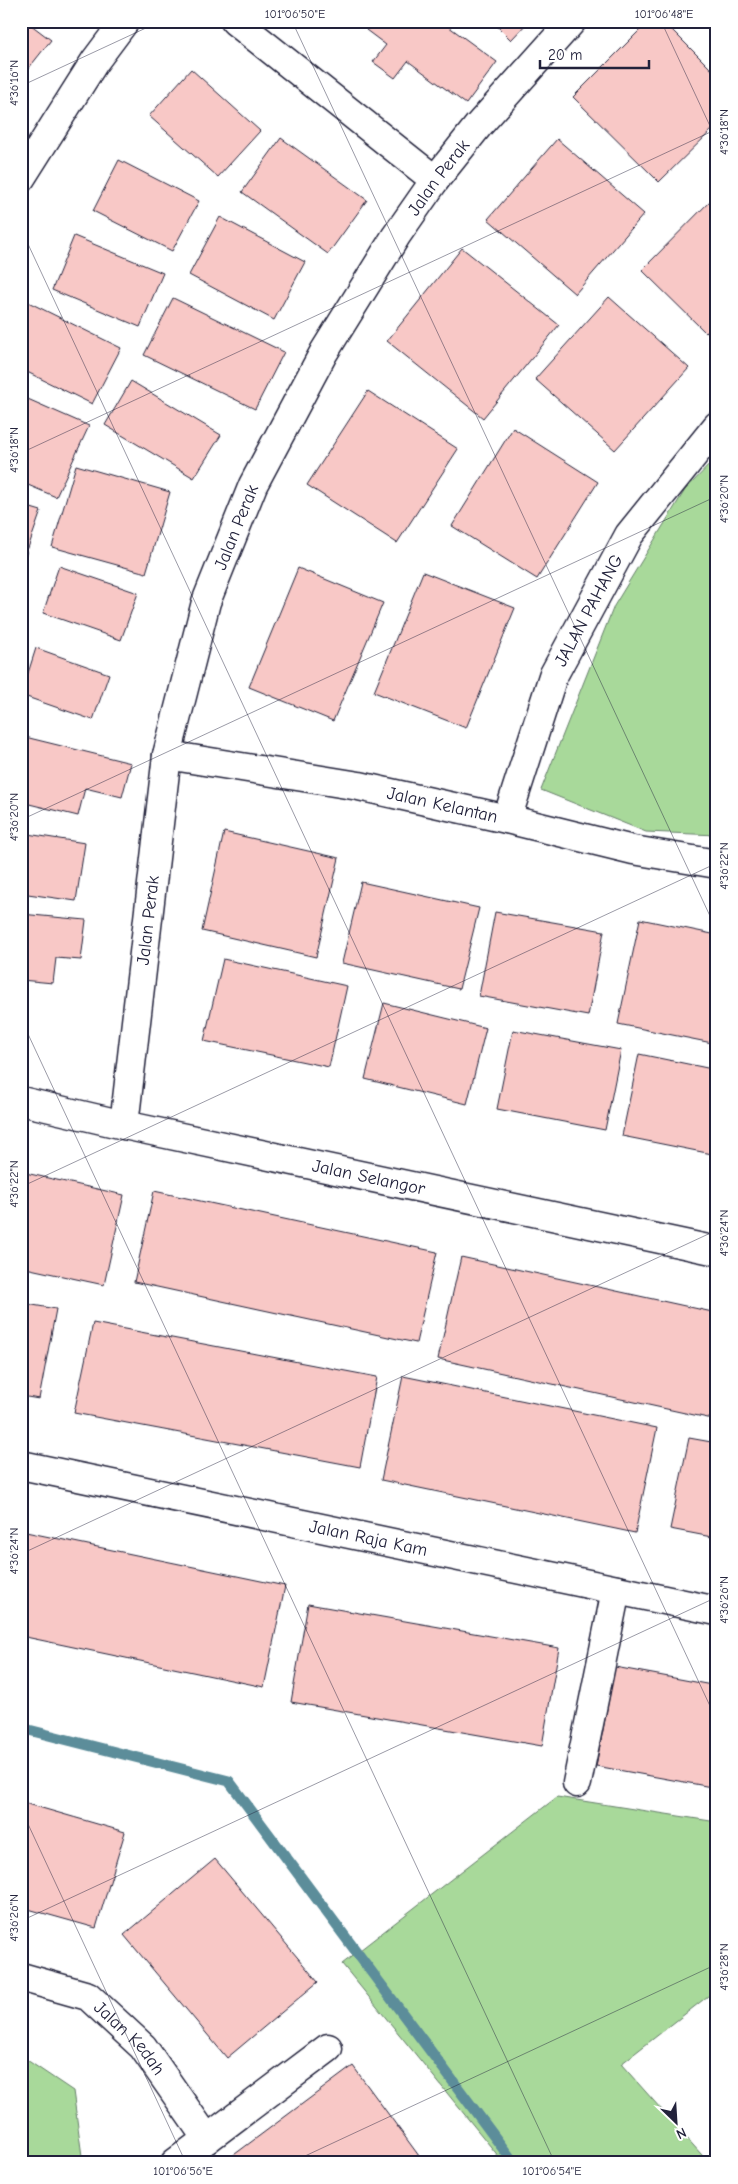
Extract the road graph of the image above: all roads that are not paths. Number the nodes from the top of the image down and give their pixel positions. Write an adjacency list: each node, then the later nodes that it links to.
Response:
1 (125, 21): 4 (street)
2 (235, 21): 5 (street)
3 (572, 21): 5 (street, Jalan Perak)
4 (21, 178)
5 (435, 180): 7 (street, Jalan Perak)
6 (717, 426): 8 (street, JALAN PAHANG)
7 (167, 754): 8 (street, Jalan Kelantan); 11 (street, Jalan Perak)
8 (507, 819): 9 (street, Jalan Kelantan)
9 (717, 864)
10 (21, 1101): 11 (street, Jalan Selangor)
11 (124, 1125): 12 (street, Jalan Selangor)
12 (717, 1252)
13 (21, 1465): 14 (street, Jalan Raja Kam)
14 (616, 1590): 15 (street, Jalan Raja Kam); 16 (street)
15 (717, 1611)
16 (577, 1783)
17 (21, 1977): 19 (street, Jalan Kedah)
18 (328, 2048): 19 (street)
19 (207, 2139): 20 (street)
20 (175, 2163)

